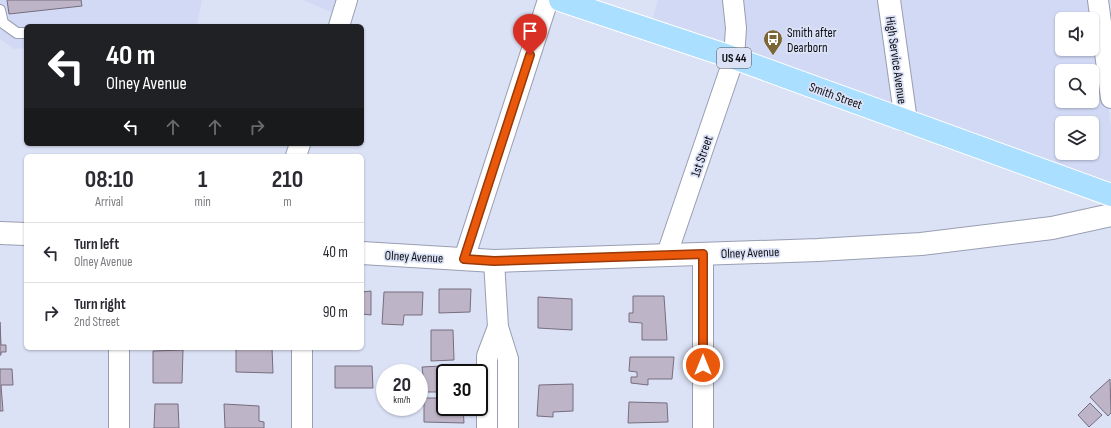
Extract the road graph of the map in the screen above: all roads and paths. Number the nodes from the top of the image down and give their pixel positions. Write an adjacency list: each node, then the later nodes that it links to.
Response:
1 (347, 0): 8 (street)
2 (548, 0): 20 (street)
3 (560, 0): 10 (main road, Smith Street / US 44)
4 (733, 0): 10 (street, 1st Street)
5 (889, 0): 12 (street, High Service Avenue)
6 (1098, 0): 11 (street)
7 (0, 10): 9 (lane)
8 (340, 24)
9 (24, 33)
10 (734, 58): 12 (main road, Smith Street / US 44); 18 (street, 1st Street)
11 (1111, 98)
12 (906, 121): 13 (main road, Smith Street / US 44)
13 (1111, 195)
14 (1111, 215): 19 (street, Olney Avenue)
15 (0, 233): 16 (street)
16 (24, 234)
17 (364, 253): 20 (street, Olney Avenue)
18 (667, 254): 19 (street, Olney Avenue); 21 (street, Olney Avenue)
19 (703, 254): 29 (street)
20 (464, 259): 21 (street, Olney Avenue)
21 (494, 261): 22 (street)
22 (498, 327): 27 (street); 28 (street)
23 (119, 350): 25 (street)
24 (302, 350): 26 (street)
25 (119, 428)
26 (302, 428)
27 (487, 428)
28 (508, 428)
29 (703, 428)

